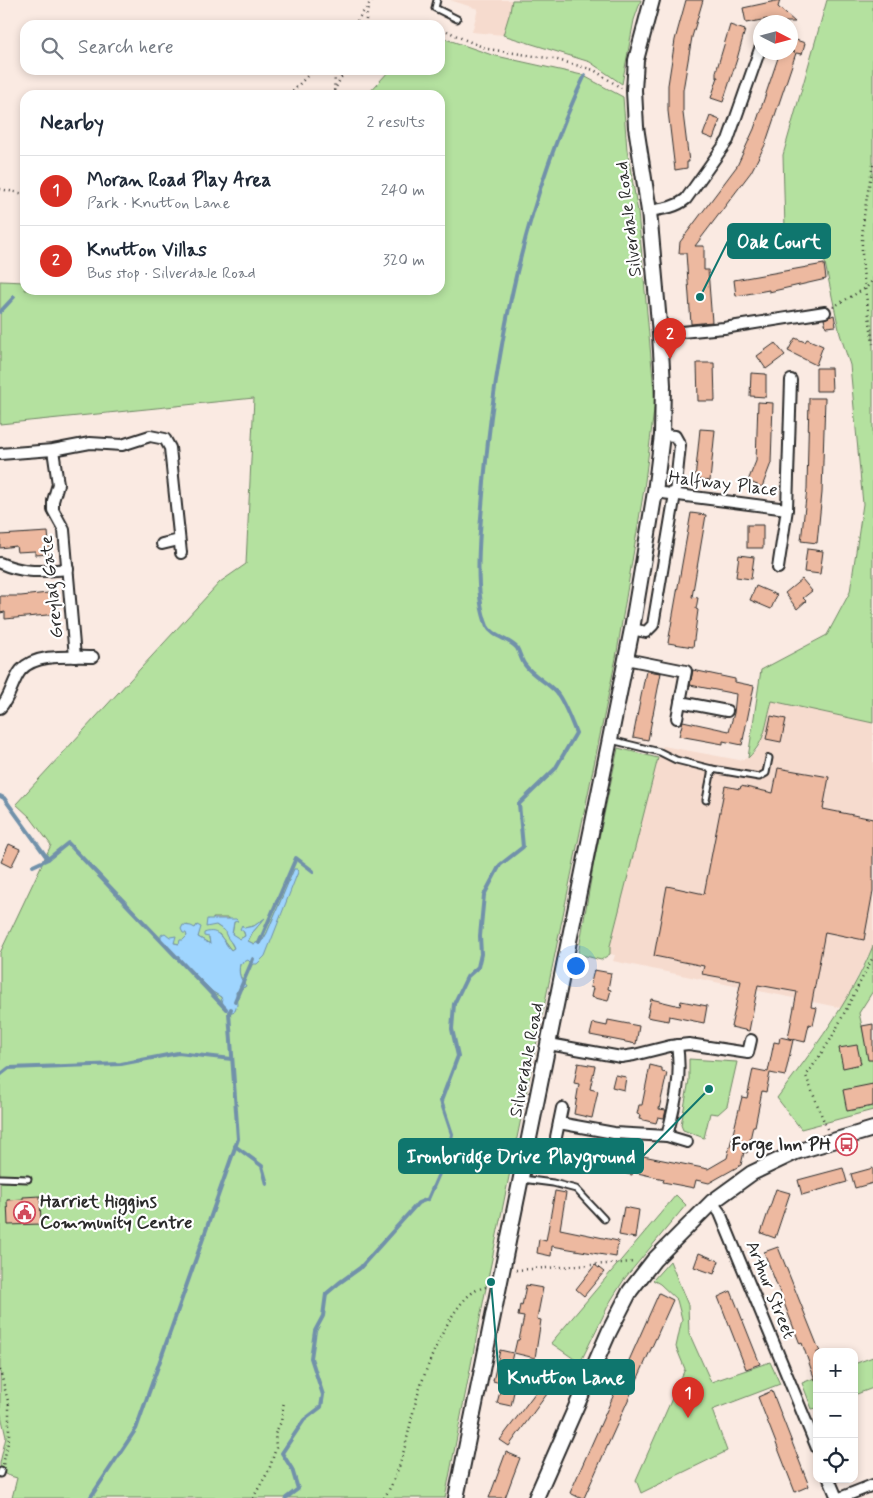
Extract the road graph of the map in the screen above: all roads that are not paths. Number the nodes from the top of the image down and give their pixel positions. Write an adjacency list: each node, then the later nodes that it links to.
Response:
1 (437, 0): 3 (lane)
2 (652, 0): 5 (main road, Silverdale Road)
3 (457, 19)
4 (756, 60): 5 (street)
5 (649, 211): 7 (main road, Silverdale Road)
6 (826, 312): 7 (street)
7 (660, 334): 9 (main road, Silverdale Road)
8 (791, 380): 14 (street, Halfway Place)
9 (669, 436): 12 (main road, Silverdale Road); 13 (street, Silverdale Road)
10 (53, 450): 11 (street); 15 (street); 19 (street, Greylag Gate)
11 (0, 454)
12 (655, 492): 13 (street, Halfway Place); 21 (main road, Silverdale Road)
13 (675, 494): 14 (street, Halfway Place); 21 (street, Silverdale Road)
14 (787, 509): 20 (street, Halfway Place)
15 (179, 540): 16 (street); 17 (street)
16 (162, 544)
17 (181, 553)
18 (0, 563): 19 (street)
19 (68, 568): 22 (street, Greylag Gate)
20 (778, 568)
21 (632, 629): 24 (main road, Silverdale Road)
22 (75, 657): 23 (street, Greylag Gate); 26 (street, Greylag Gate)
23 (92, 657)
24 (626, 659): 25 (street); 29 (main road, Silverdale Road)
25 (680, 702): 27 (street); 28 (street)
26 (0, 708)
27 (727, 711)
28 (677, 718)
29 (610, 740): 31 (lane); 34 (main road, Silverdale Road)
30 (769, 758): 31 (lane)
31 (712, 769): 32 (lane)
32 (706, 800)
33 (751, 1040): 35 (street)
34 (549, 1044): 35 (street); 44 (main road, Silverdale Road)
35 (677, 1045): 39 (street)
36 (562, 1108): 37 (street)
37 (559, 1123): 39 (street); 40 (street)
38 (873, 1129): 45 (main road)
39 (667, 1136): 41 (street)
40 (556, 1137)
41 (687, 1142)
42 (0, 1178): 43 (lane)
43 (28, 1179)
44 (522, 1179): 46 (lane); 50 (main road, Silverdale Road)
45 (712, 1202): 47 (street, Arthur Street); 51 (main road)
46 (604, 1219)
47 (813, 1438)
48 (831, 1483): 52 (street)
49 (873, 1485): 52 (street)
50 (456, 1498)
51 (536, 1498)
52 (839, 1498)

